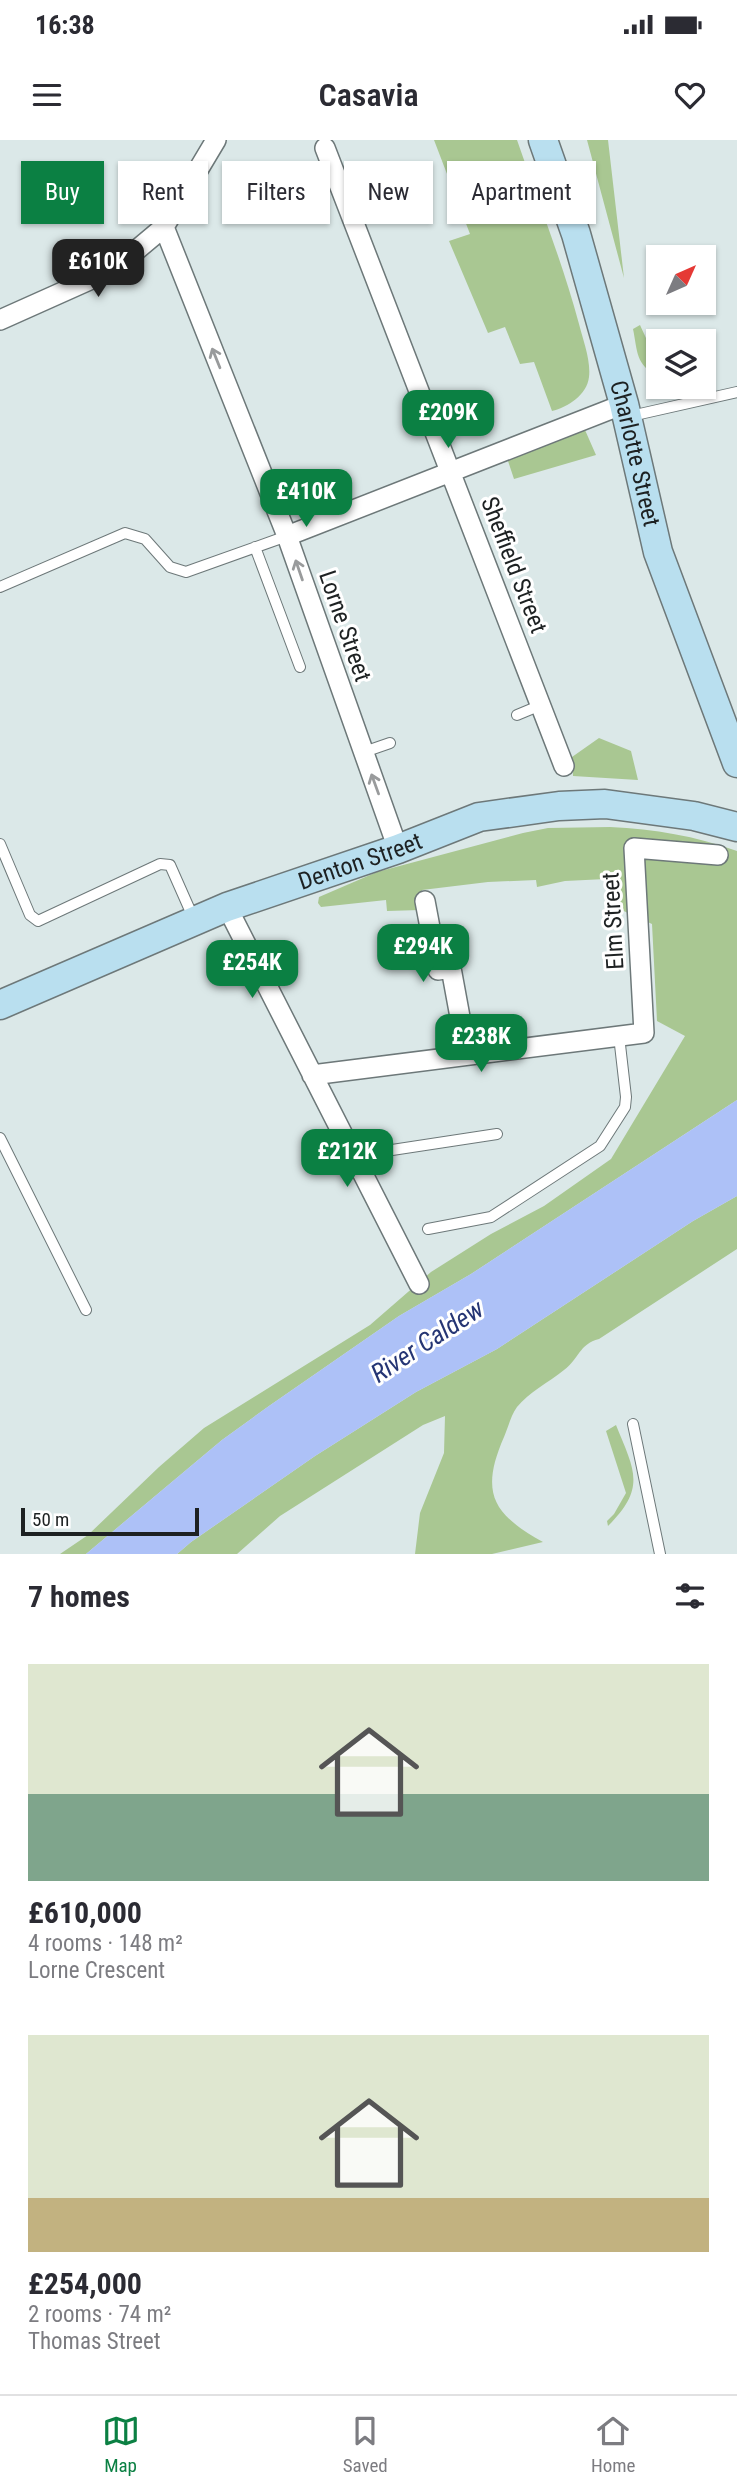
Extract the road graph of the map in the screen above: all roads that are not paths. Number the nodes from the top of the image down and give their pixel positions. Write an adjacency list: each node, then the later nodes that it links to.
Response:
1 (216, 140): 4 (street)
2 (543, 140): 7 (street, Charlotte Street)
3 (325, 148): 8 (street, Sheffield Street)
4 (164, 227): 5 (street); 9 (street, Lorne Street, one-way to 4)
5 (0, 320)
6 (737, 392): 7 (lane)
7 (626, 410): 8 (street); 17 (street, Charlotte Street)
8 (451, 471): 9 (street); 13 (street, Sheffield Street)
9 (287, 536): 10 (lane); 16 (street, Lorne Street, one-way to 9)
10 (255, 547): 11 (lane); 12 (lane)
11 (0, 587)
12 (300, 667)
13 (541, 705): 14 (lane); 18 (street, Sheffield Street)
14 (517, 715)
15 (390, 743): 16 (lane)
16 (364, 752): 21 (street, Lorne Street, one-way to 16)
17 (737, 763)
18 (564, 766)
19 (737, 827): 21 (street, Denton Street)
20 (0, 844): 25 (lane)
21 (398, 849): 24 (street, Denton Street)
22 (718, 855): 27 (street, Elm Street)
23 (425, 901): 28 (street)
24 (227, 907): 25 (street, Denton Street); 29 (street)
25 (195, 921): 26 (street, Denton Street)
26 (0, 1005)
27 (619, 1036): 28 (street); 33 (lane)
28 (467, 1055): 29 (street)
29 (312, 1075): 32 (street)
30 (497, 1134): 32 (lane)
31 (0, 1138): 35 (lane)
32 (356, 1164): 34 (street)
33 (428, 1229)
34 (419, 1284)
35 (86, 1310)
36 (633, 1424): 37 (lane)
37 (660, 1554)

